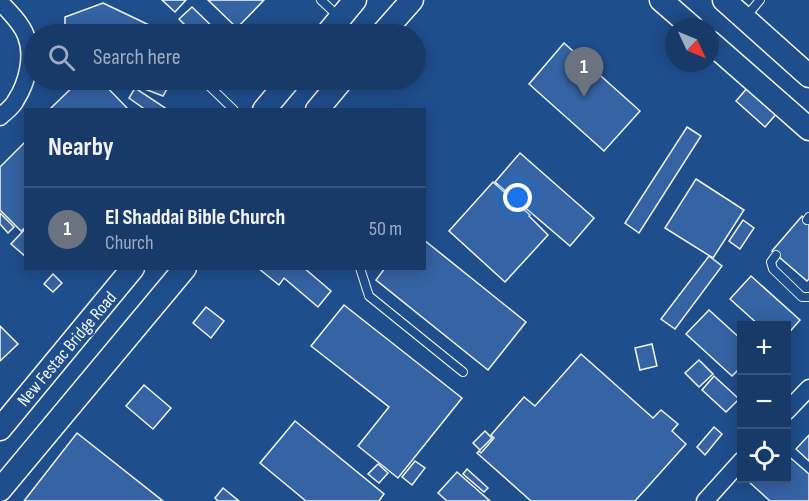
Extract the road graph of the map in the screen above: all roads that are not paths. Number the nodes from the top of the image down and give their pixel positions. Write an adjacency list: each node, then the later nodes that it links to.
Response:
1 (321, 0): 10 (lane)
2 (355, 0): 11 (main road)
3 (412, 0): 12 (main road)
4 (662, 0): 8 (main road)
5 (724, 0): 9 (main road)
6 (760, 0): 9 (lane)
7 (0, 2): 13 (street)
8 (683, 18)
9 (744, 18): 15 (main road)
10 (333, 24)
11 (336, 24)
12 (391, 24)
13 (24, 33)
14 (719, 50): 24 (main road)
15 (809, 76)
16 (24, 85): 23 (street)
17 (213, 90): 20 (lane)
18 (281, 90): 21 (main road)
19 (334, 90): 22 (main road)
20 (232, 108)
21 (266, 108)
22 (319, 108)
23 (0, 117)
24 (809, 129)
25 (776, 255): 29 (lane)
26 (131, 270): 33 (main road, New Festac Bridge Road)
27 (183, 270): 35 (main road)
28 (361, 270): 30 (lane)
29 (809, 297)
30 (463, 372)
31 (809, 388): 32 (street)
32 (791, 407)
33 (0, 429)
34 (737, 465): 36 (street)
35 (0, 490)
36 (705, 501)

